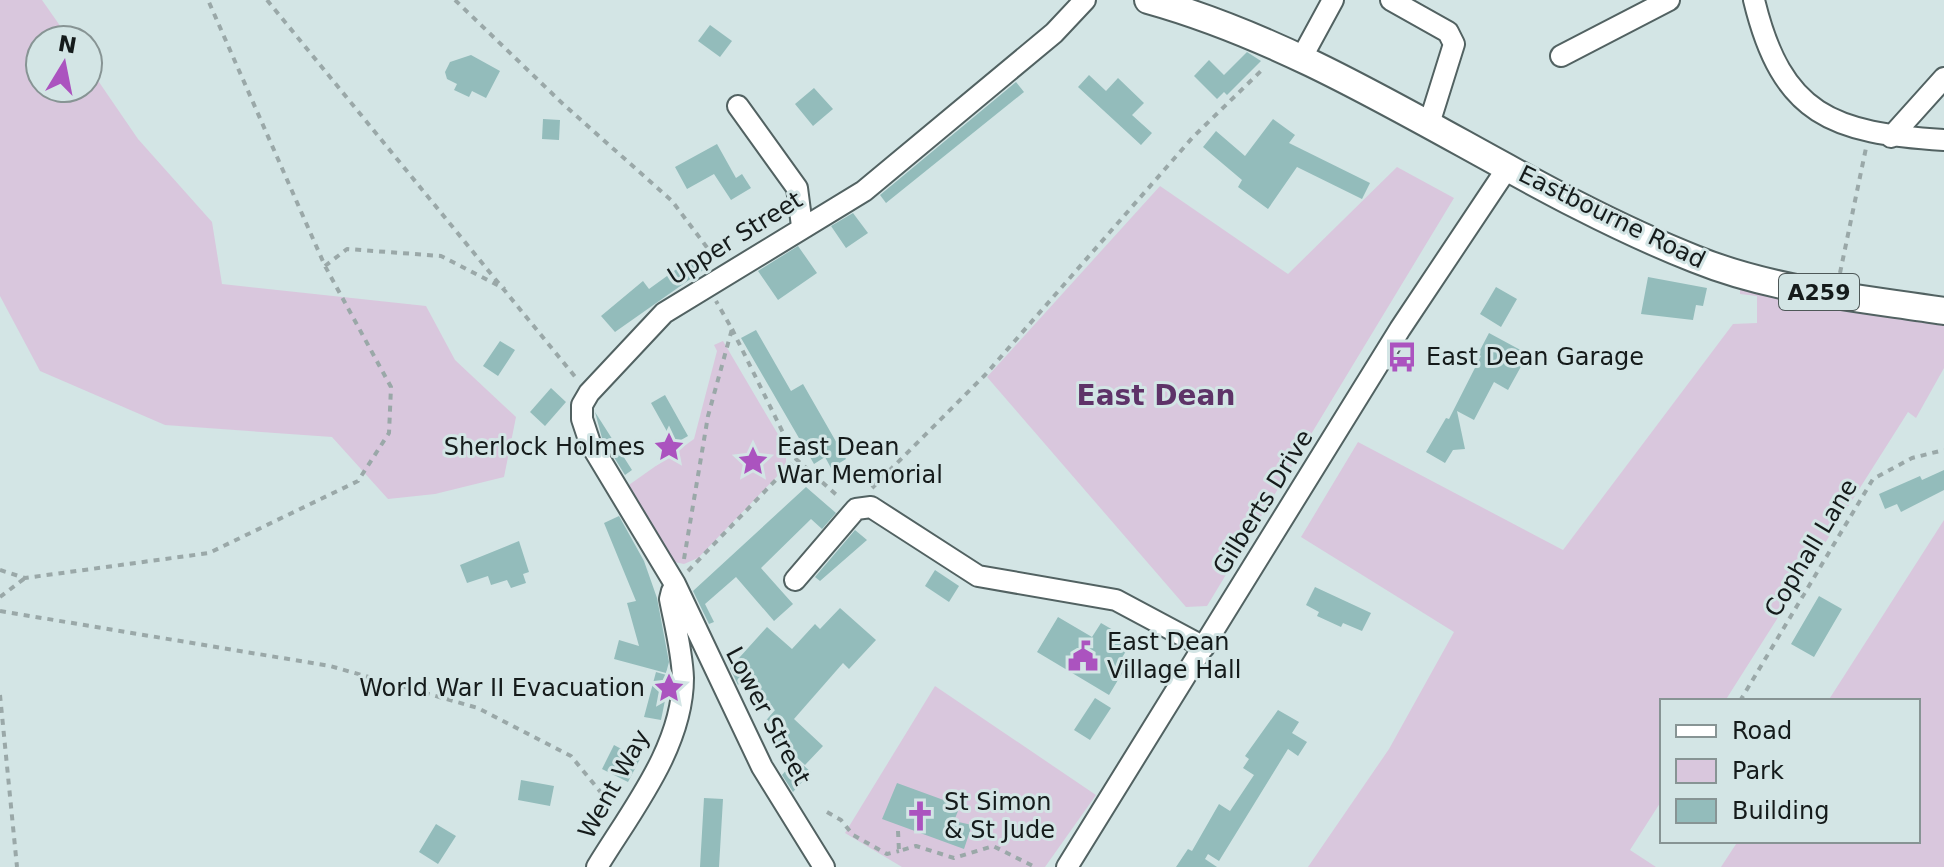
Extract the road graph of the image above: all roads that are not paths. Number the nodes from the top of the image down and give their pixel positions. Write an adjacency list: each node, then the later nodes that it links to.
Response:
1 (1085, 0): 15 (street, Upper Street)
2 (1333, 0): 7 (street)
3 (1391, 0): 11 (street)
4 (1669, 0): 8 (street)
5 (1754, 0): 12 (street)
6 (1161, 2): 7 (main road, A259)
7 (1291, 52): 11 (main road, Eastbourne Road / A259)
8 (1561, 56)
9 (1944, 78): 12 (street)
10 (738, 106): 15 (street)
11 (1429, 124): 14 (main road, Eastbourne Road / A259)
12 (1891, 137): 13 (street)
13 (1944, 140)
14 (1508, 167): 16 (main road, Eastbourne Road / A259); 19 (street, Gilberts Drive)
15 (802, 226): 18 (street, Upper Street)
16 (1944, 311)
17 (795, 580): 19 (street)
18 (675, 584): 20 (street, Went Way); 21 (street, Lower Street)
19 (1204, 647): 22 (street, Gilberts Drive)
20 (597, 867)
21 (824, 867)
22 (1067, 867)

